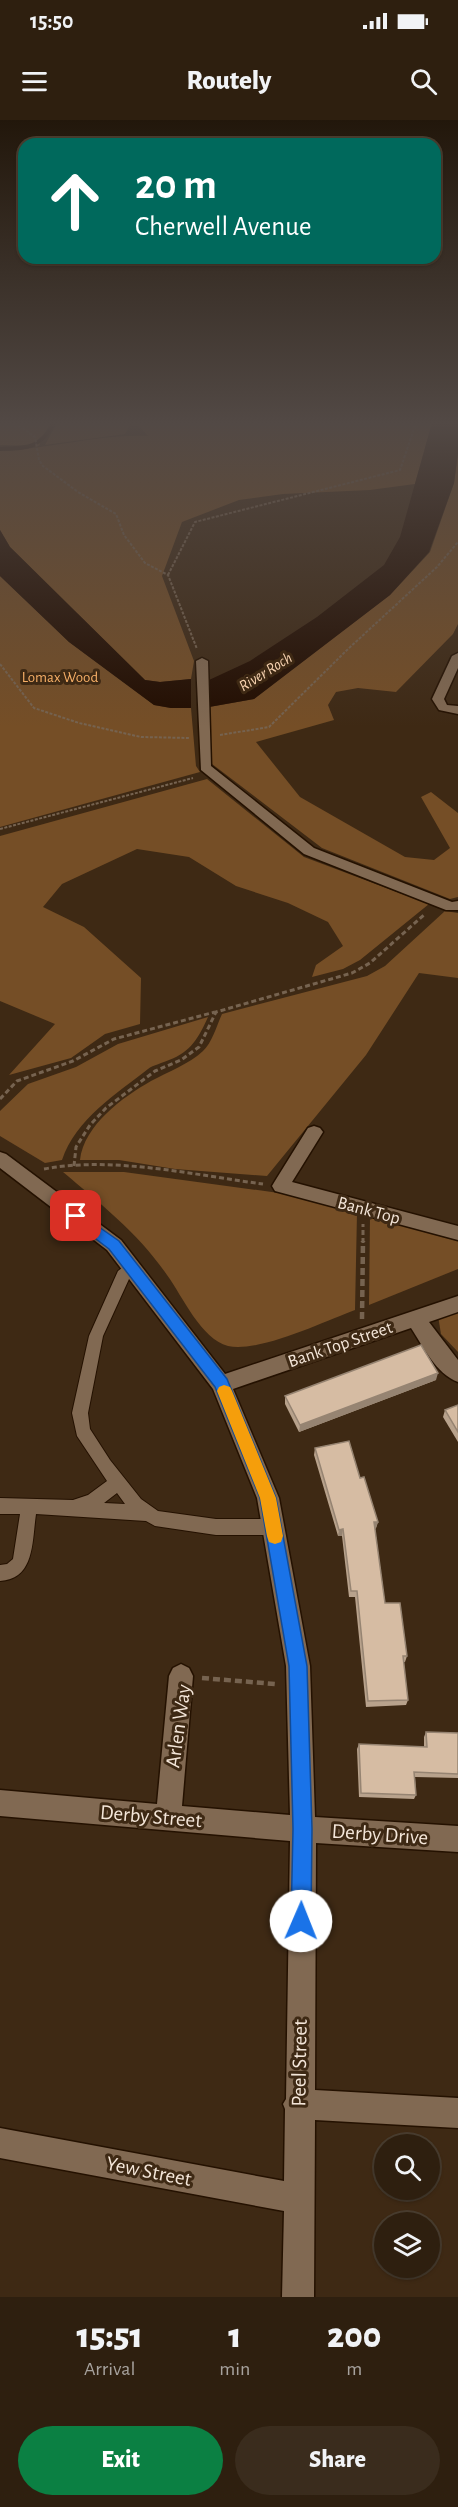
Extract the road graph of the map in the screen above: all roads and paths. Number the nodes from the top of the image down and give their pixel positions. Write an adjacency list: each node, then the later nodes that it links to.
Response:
1 (120, 525): 4 (path)
2 (194, 525): 4 (path)
3 (458, 542): 9 (path)
4 (168, 575): 6 (path)
5 (458, 656): 8 (street)
6 (202, 661): 9 (street)
7 (0, 664): 9 (path)
8 (458, 710)
9 (203, 738): 10 (street)
10 (212, 773): 11 (path); 12 (street)
11 (0, 829)
12 (438, 902): 13 (street); 14 (path)
13 (458, 905)
14 (216, 1012): 15 (path); 18 (path)
15 (0, 1099)
16 (314, 1132): 20 (street)
17 (1, 1160): 19 (street, Peel Street)
18 (74, 1166): 19 (path); 20 (path)
19 (20, 1174): 23 (street, Peel Street)
20 (281, 1186): 21 (street, Bank Top)
21 (364, 1208): 22 (street, Bank Top); 26 (path)
22 (458, 1233)
23 (131, 1268): 28 (street, Peel Street); 29 (lane)
24 (458, 1304): 25 (street, Bank Top Street)
25 (415, 1318): 26 (street, Bank Top Street); 27 (street)
26 (362, 1336): 28 (street, Bank Top Street)
27 (458, 1373)
28 (221, 1384): 34 (street, Peel Street)
29 (118, 1483): 31 (lane); 33 (lane)
30 (0, 1506): 32 (lane)
31 (65, 1507): 32 (lane); 33 (lane)
32 (29, 1508): 35 (lane)
33 (151, 1515): 34 (lane)
34 (273, 1527): 37 (street, Peel Street)
35 (0, 1573)
36 (181, 1676): 37 (path, Arlen Way); 39 (street, Arlen Way)
37 (298, 1686): 40 (street, Peel Street)
38 (0, 1803): 39 (street, Derby Street)
39 (168, 1818): 40 (street, Derby Street)
40 (303, 1829): 41 (street, Derby Drive); 42 (street, Peel Street)
41 (458, 1839)
42 (298, 2104): 43 (street); 45 (street, Peel Street)
43 (458, 2113)
44 (0, 2143): 45 (street, Yew Street)
45 (298, 2199): 46 (street, Peel Street)
46 (298, 2297)

